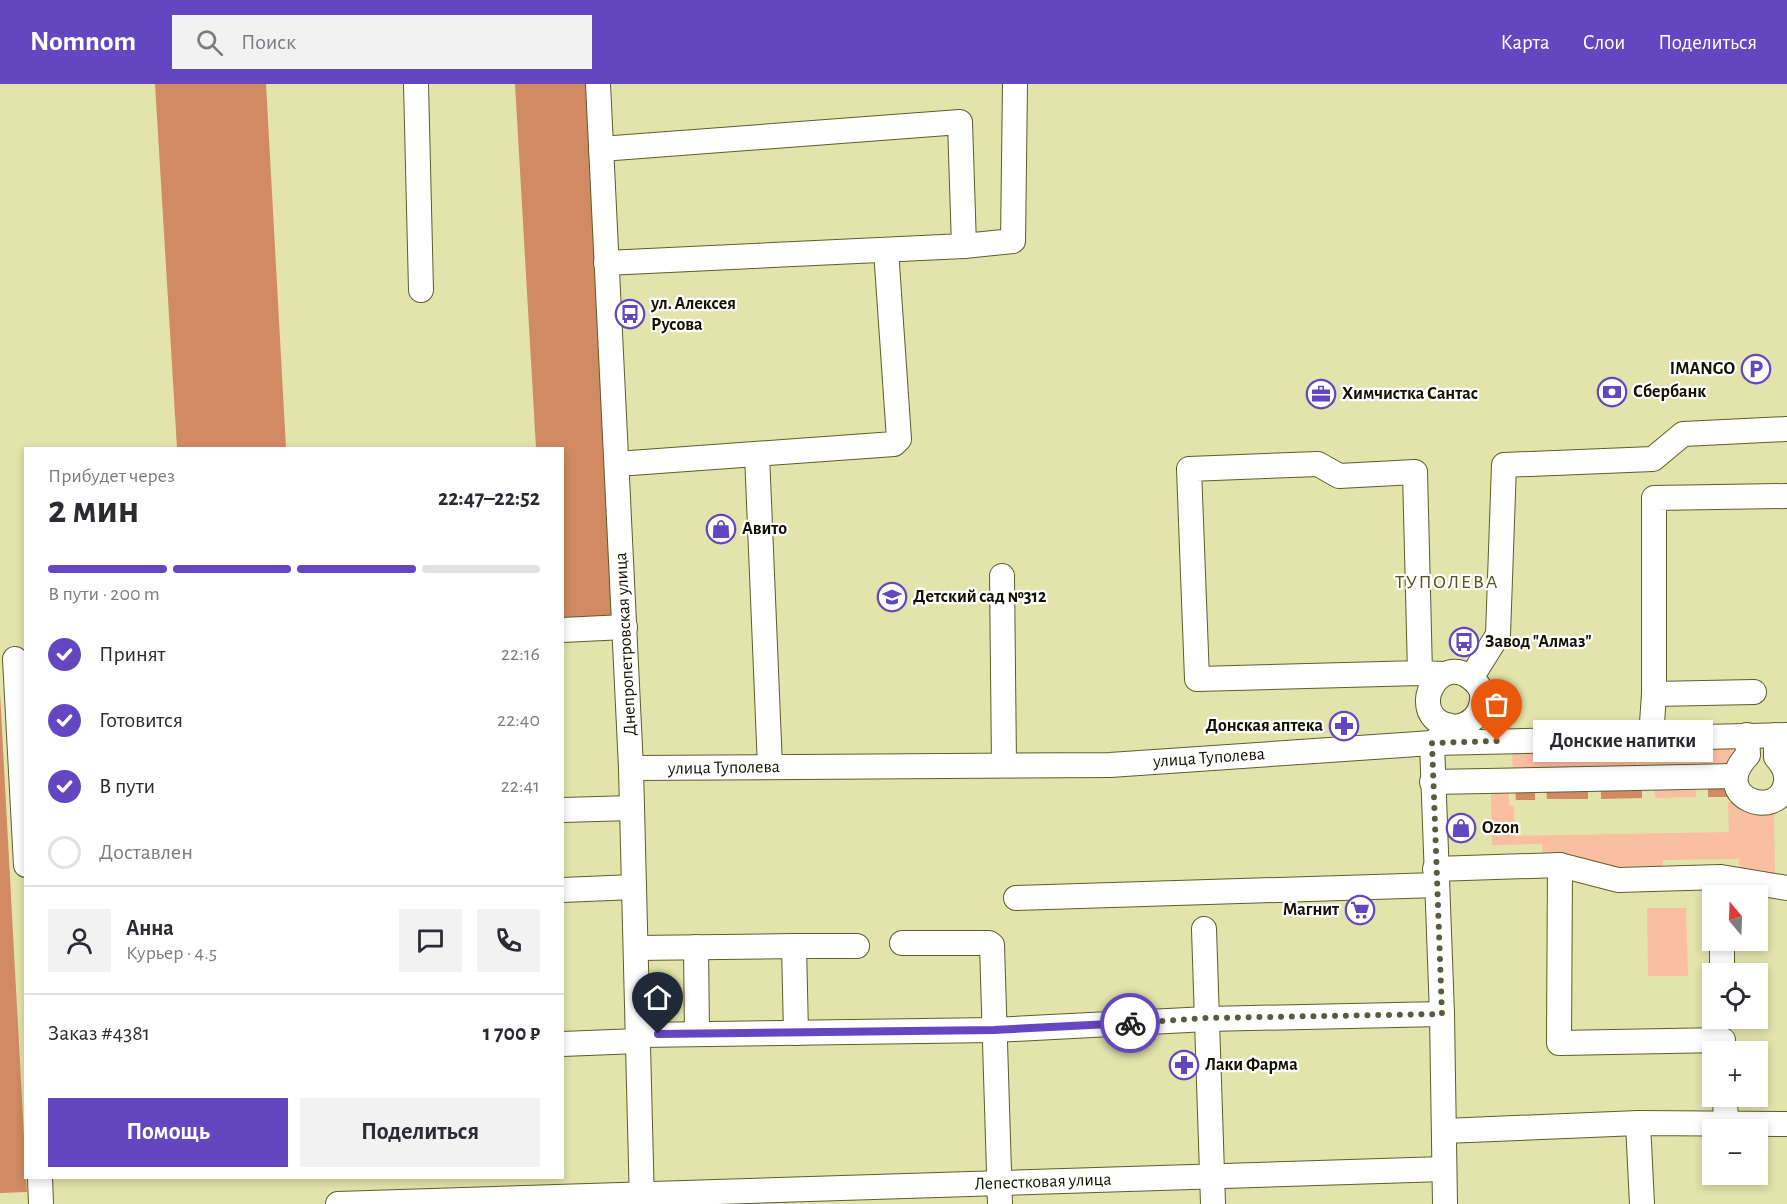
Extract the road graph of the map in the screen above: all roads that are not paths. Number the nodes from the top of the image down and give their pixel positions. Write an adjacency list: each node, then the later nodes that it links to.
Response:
1 (416, 84): 8 (street)
2 (598, 84): 4 (street, Днепропетровская улица)
3 (1015, 84): 5 (street)
4 (601, 149): 5 (street); 7 (street, Днепропетровская улица)
5 (964, 246): 6 (street)
6 (886, 250): 7 (street); 10 (street)
7 (606, 263): 12 (street, Днепропетровская улица)
8 (422, 290)
9 (1787, 429): 11 (street)
10 (757, 454): 12 (street); 29 (street)
11 (1653, 459): 14 (street); 20 (street)
12 (617, 464): 16 (street, Днепропетровская улица)
13 (1787, 496): 14 (street)
14 (1654, 498): 22 (street)
15 (1002, 576): 28 (street)
16 (625, 627): 17 (street); 30 (street, Днепропетровская улица)
17 (564, 630)
18 (14, 659): 36 (street)
19 (1432, 674): 19 (street); 20 (street); 23 (street)
20 (1471, 678): 23 (street)
21 (1754, 692): 22 (street)
22 (1654, 694): 26 (street)
23 (1455, 727): 27 (street)
24 (1747, 735): 25 (street, улица Туполева); 26 (street, улица Туполева); 31 (street)
25 (1781, 735): 33 (street)
26 (1651, 738): 27 (street, улица Туполева)
27 (1432, 743): 28 (street, улица Туполева); 32 (street)
28 (1004, 765): 29 (street, улица Туполева)
29 (771, 767): 30 (street, улица Туполева)
30 (631, 768): 34 (street, Днепропетровская улица)
31 (1735, 776): 32 (street); 33 (street)
32 (1432, 782): 38 (street)
33 (1786, 786)
34 (632, 808): 35 (street); 40 (street, Днепропетровская улица)
35 (564, 810)
36 (24, 827)
37 (1560, 865): 38 (street); 39 (street); 56 (street)
38 (1436, 877): 44 (street); 51 (street)
39 (1704, 885)
40 (634, 887): 43 (street); 50 (street, Днепропетровская улица)
41 (1768, 887): 42 (street)
42 (1787, 888)
43 (564, 890)
44 (1016, 898)
45 (1204, 929): 52 (street)
46 (902, 943): 53 (street)
47 (794, 946): 48 (street); 49 (street); 54 (street)
48 (857, 946)
49 (696, 947): 50 (street); 55 (street)
50 (636, 948): 57 (street, Днепропетровская улица)
51 (1442, 1014): 52 (street); 63 (street)
52 (1207, 1018): 53 (street); 65 (street)
53 (994, 1030): 54 (street); 67 (street)
54 (796, 1033): 55 (street)
55 (697, 1034): 57 (street)
56 (1723, 1037)
57 (638, 1038): 58 (street); 68 (street, Днепропетровская улица)
58 (564, 1044)
59 (1638, 1124): 62 (street); 63 (street); 73 (street)
60 (1768, 1124): 61 (street)
61 (1787, 1124)
62 (1702, 1125)
63 (1444, 1131): 64 (street)
64 (1444, 1169): 65 (street, Лепестковая улица); 72 (street)
65 (1212, 1176): 67 (street, Лепестковая улица); 71 (street)
66 (40, 1179): 69 (street)
67 (1000, 1194): 68 (street, Лепестковая улица)
68 (642, 1199): 70 (street, Лепестковая улица)
69 (41, 1204)
70 (338, 1204)
71 (1213, 1204)
72 (1445, 1204)
73 (1642, 1204)

